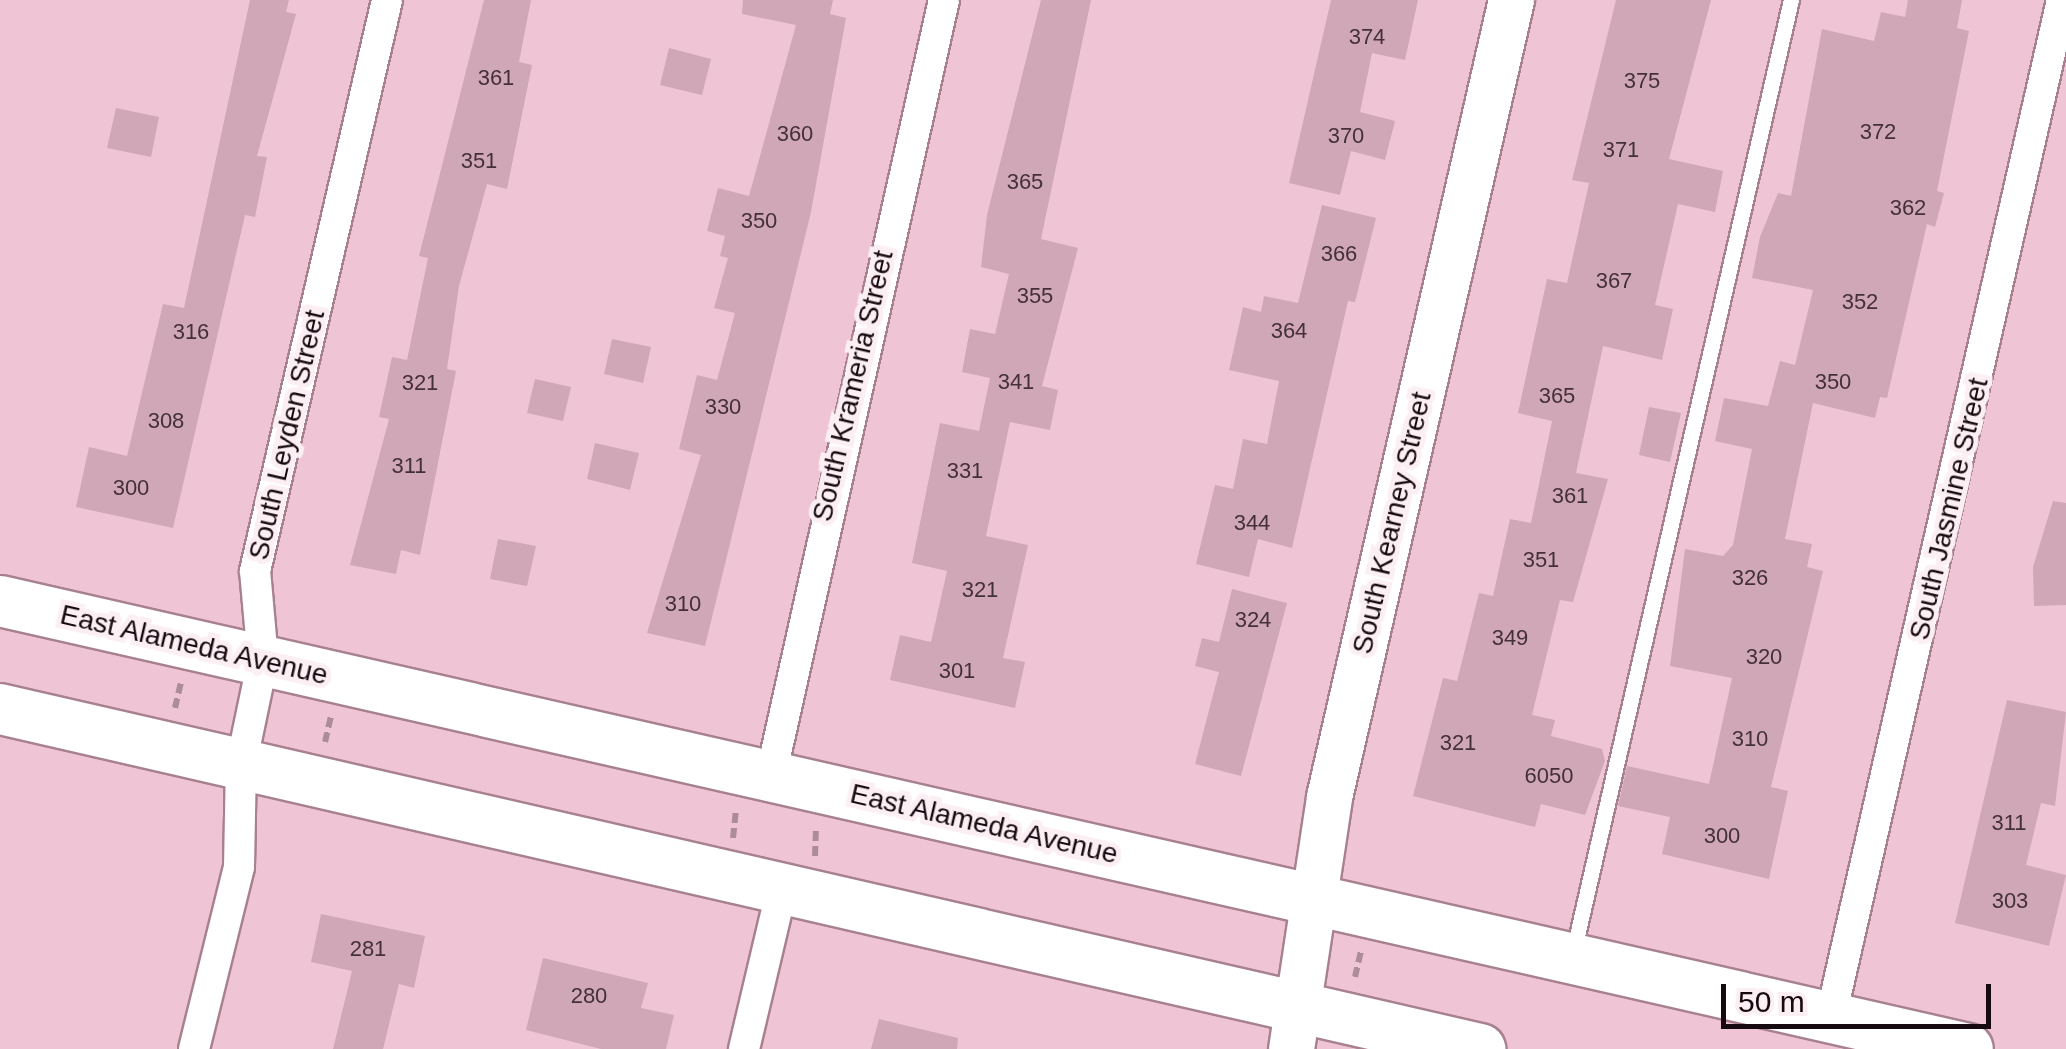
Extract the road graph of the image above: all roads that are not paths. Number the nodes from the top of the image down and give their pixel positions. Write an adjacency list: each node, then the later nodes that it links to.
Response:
1 (388, 0): 7 (street, South Leyden Street)
2 (944, 0): 10 (street, South Krameria Street)
3 (1511, 0): 12 (street, South Kearney Street)
4 (1792, 0): 13 (lane)
5 (2062, 0): 14 (street, South Jasmine Street)
6 (0, 601): 7 (main road, East Alameda Avenue)
7 (263, 660): 9 (street, South Leyden Street); 10 (main road, East Alameda Avenue)
8 (0, 710): 9 (main road)
9 (240, 765): 11 (main road); 16 (street, South Leyden Street)
10 (754, 786): 12 (main road, East Alameda Avenue)
11 (798, 880): 15 (main road); 17 (street)
12 (1313, 900): 13 (main road, East Alameda Avenue); 15 (street, South Kearney Street)
13 (1572, 957): 14 (main road, East Alameda Avenue)
14 (1831, 1016): 19 (main road, East Alameda Avenue)
15 (1293, 1028): 18 (main road)
16 (194, 1049)
17 (744, 1049)
18 (1480, 1049)
19 (1968, 1049)

